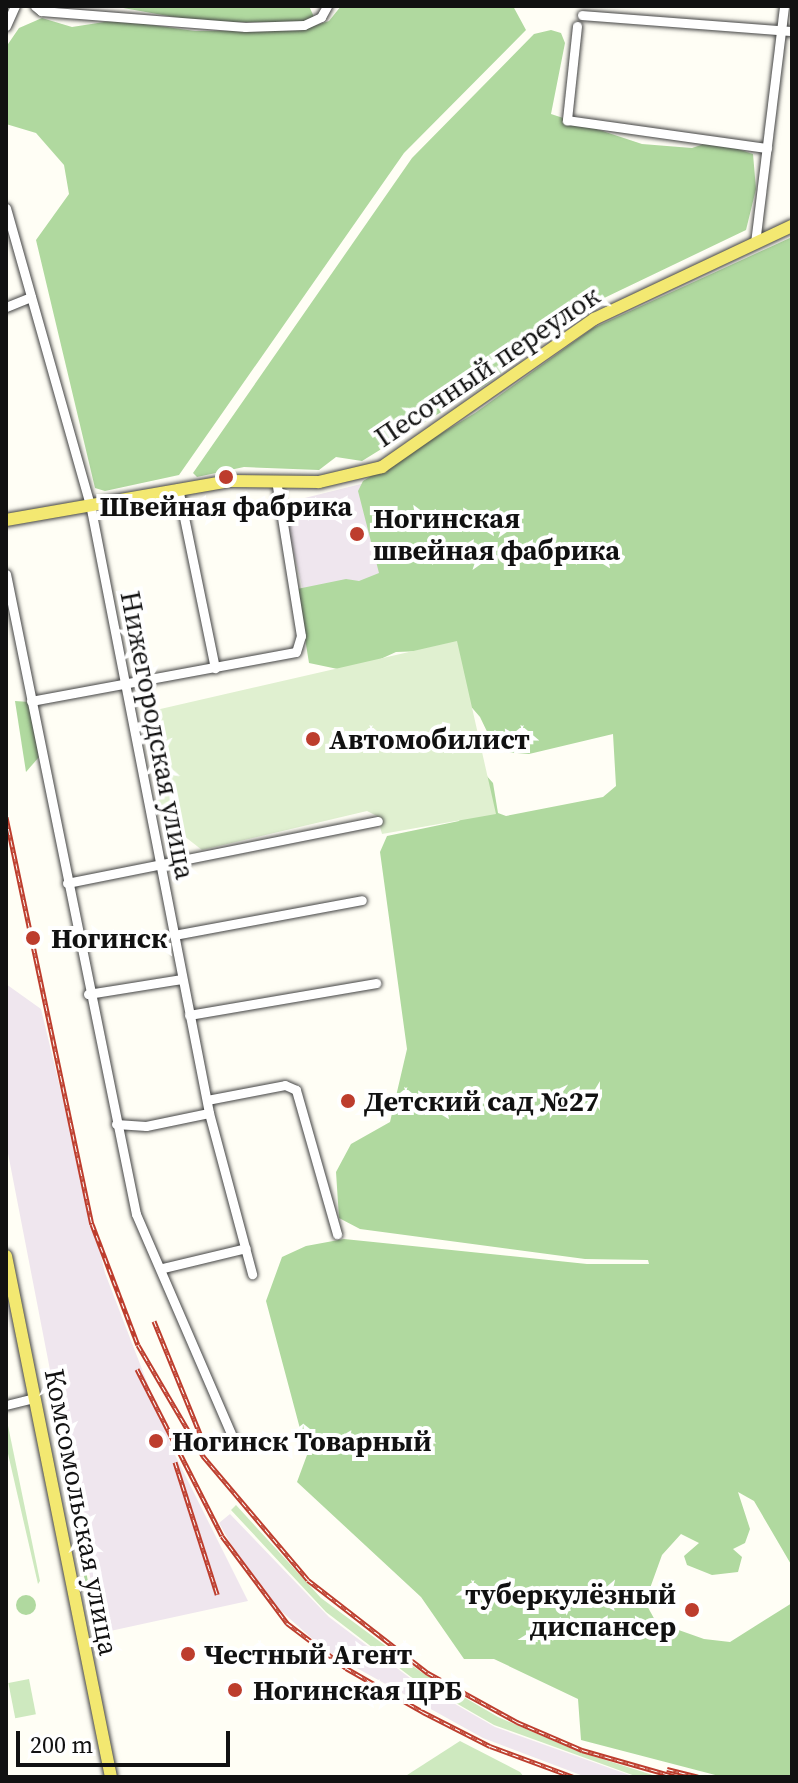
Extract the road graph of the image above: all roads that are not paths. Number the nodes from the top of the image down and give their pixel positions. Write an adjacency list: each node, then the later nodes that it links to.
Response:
1 (15, 6): 6 (street)
2 (35, 6): 3 (street)
3 (327, 6)
4 (784, 6): 8 (street)
5 (582, 15): 8 (street)
6 (6, 26)
7 (577, 26): 10 (street)
8 (781, 30): 9 (street); 10 (street)
9 (792, 31)
10 (767, 148): 13 (street)
11 (6, 208): 14 (street, Нижегородская улица)
12 (792, 226): 13 (main road, Песочный переулок)
13 (755, 243): 16 (main road, Песочный переулок)
14 (31, 297): 15 (street); 18 (street, Нижегородская улица)
15 (6, 307)
16 (276, 480): 17 (main road, Песочный переулок); 21 (street)
17 (178, 488): 18 (main road, Песочный переулок); 21 (street)
18 (90, 504): 19 (main road, Песочный переулок); 22 (street, Нижегородская улица)
19 (6, 520)
20 (6, 574): 23 (street)
21 (215, 668): 22 (street)
22 (127, 687): 23 (street); 25 (street, Нижегородская улица)
23 (31, 701): 26 (street)
24 (378, 821): 25 (street)
25 (161, 866): 26 (street); 28 (street, Нижегородская улица)
26 (67, 883): 31 (street)
27 (362, 900): 28 (street)
28 (174, 935): 29 (street, Нижегородская улица)
29 (182, 979): 31 (street); 32 (street, Нижегородская улица)
30 (376, 983): 32 (street)
31 (88, 994): 35 (street)
32 (189, 1015): 33 (street, Нижегородская улица)
33 (207, 1100): 34 (street, Нижегородская улица); 36 (street)
34 (209, 1113): 35 (street); 37 (street, Нижегородская улица)
35 (116, 1124): 39 (street)
36 (337, 1234)
37 (246, 1248): 39 (street); 40 (street, Нижегородская улица)
38 (6, 1256): 41 (main road, Комсомольская улица)
39 (163, 1268): 43 (street)
40 (252, 1274)
41 (35, 1398): 42 (street); 44 (main road, Комсомольская улица)
42 (6, 1405)
43 (233, 1438)
44 (111, 1777)

